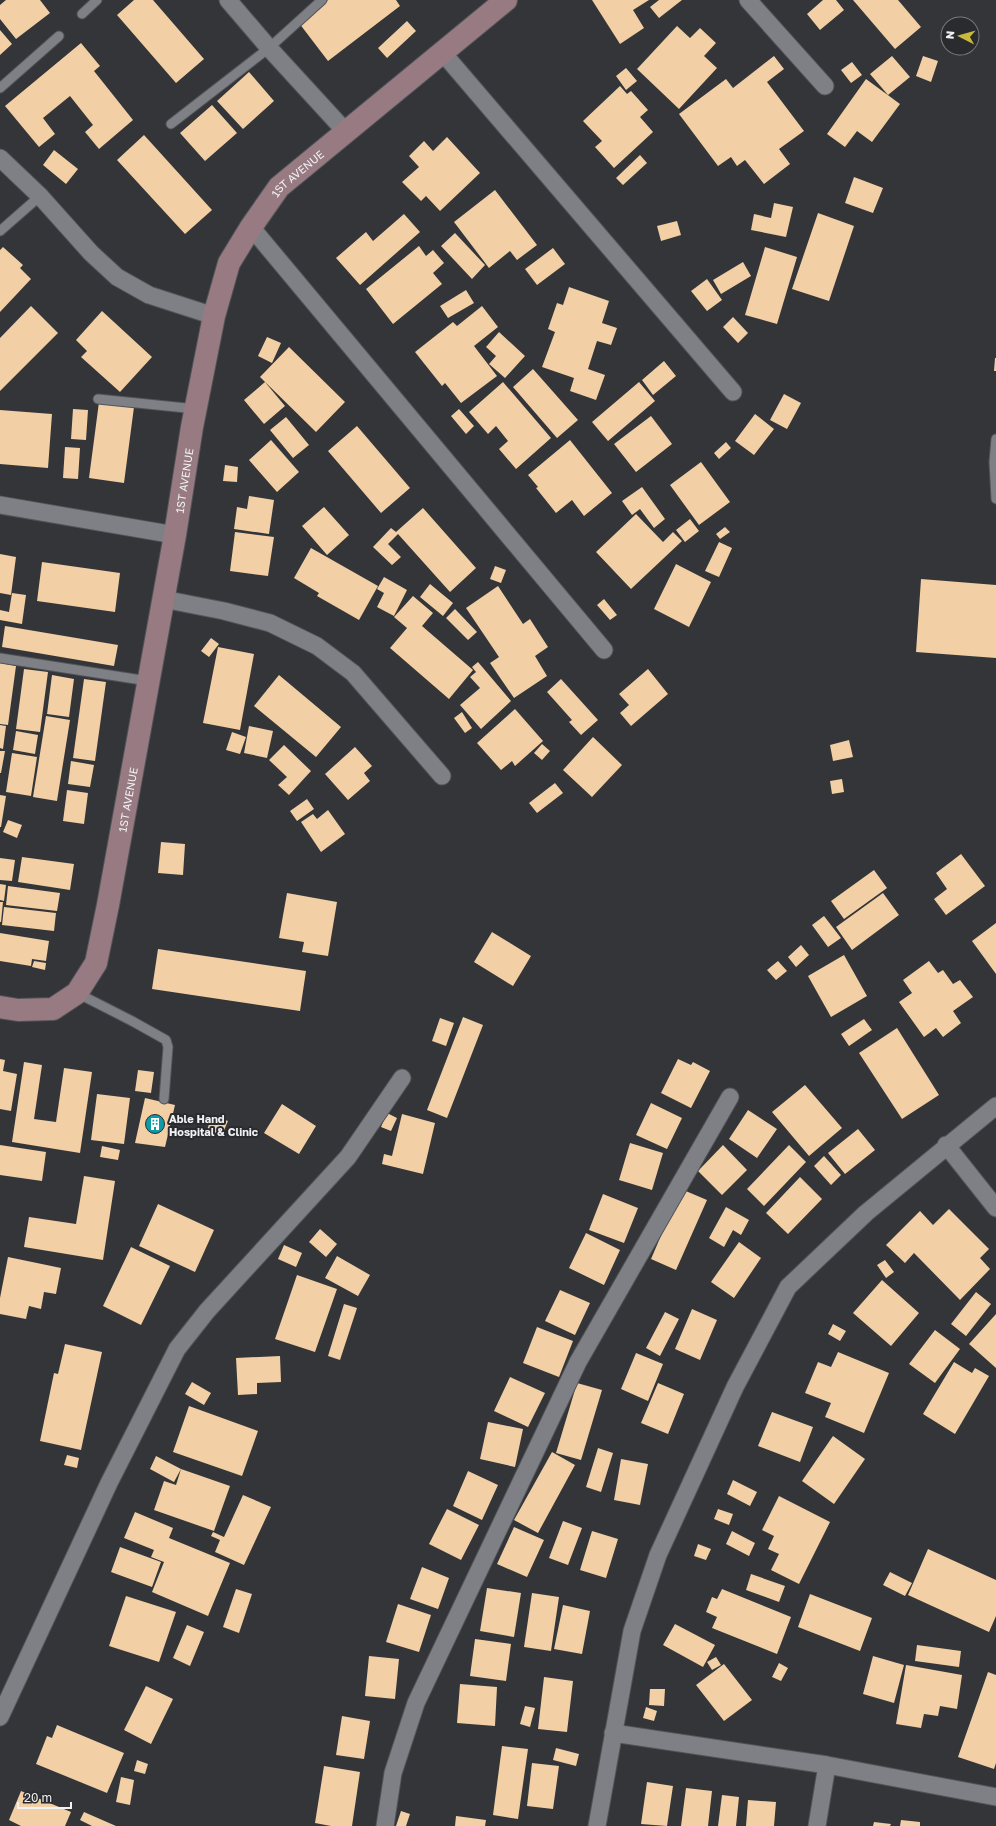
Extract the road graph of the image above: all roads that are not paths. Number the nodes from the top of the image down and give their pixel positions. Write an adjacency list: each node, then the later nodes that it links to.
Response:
1 (97, 0): 6 (lane)
2 (228, 0): 8 (street)
3 (322, 0): 8 (lane)
4 (506, 0): 9 (street, 1ST AVENUE)
5 (748, 0): 10 (street)
6 (82, 14)
7 (59, 36): 11 (lane)
8 (269, 48): 12 (lane); 13 (street)
9 (443, 53): 13 (street, 1ST AVENUE); 19 (street)
10 (824, 86)
11 (0, 88)
12 (171, 124)
13 (346, 132): 16 (street, 1ST AVENUE)
14 (0, 158): 15 (street)
15 (40, 196): 17 (lane); 18 (street)
16 (251, 227): 18 (street, 1ST AVENUE); 27 (street)
17 (0, 231)
18 (214, 316): 21 (street, 1ST AVENUE)
19 (733, 392)
20 (98, 399): 21 (lane)
21 (196, 409): 25 (street, 1ST AVENUE)
22 (996, 439): 23 (lane)
23 (996, 499)
24 (0, 505): 25 (street)
25 (175, 536): 26 (street, 1ST AVENUE)
26 (163, 599): 29 (street, 1ST AVENUE); 30 (street)
27 (604, 650)
28 (0, 658): 29 (lane)
29 (148, 681): 31 (street, 1ST AVENUE)
30 (442, 776)
31 (78, 993): 32 (street, 1ST AVENUE); 35 (lane)
32 (0, 1007)
33 (402, 1078): 39 (street)
34 (730, 1096): 43 (street)
35 (164, 1099)
36 (996, 1106): 37 (street)
37 (946, 1145): 38 (street); 40 (street)
38 (996, 1208)
39 (1, 1711)
40 (613, 1733): 41 (street); 44 (street)
41 (827, 1765): 42 (street); 45 (street)
42 (996, 1797)
43 (384, 1826)
44 (597, 1826)
45 (817, 1826)

